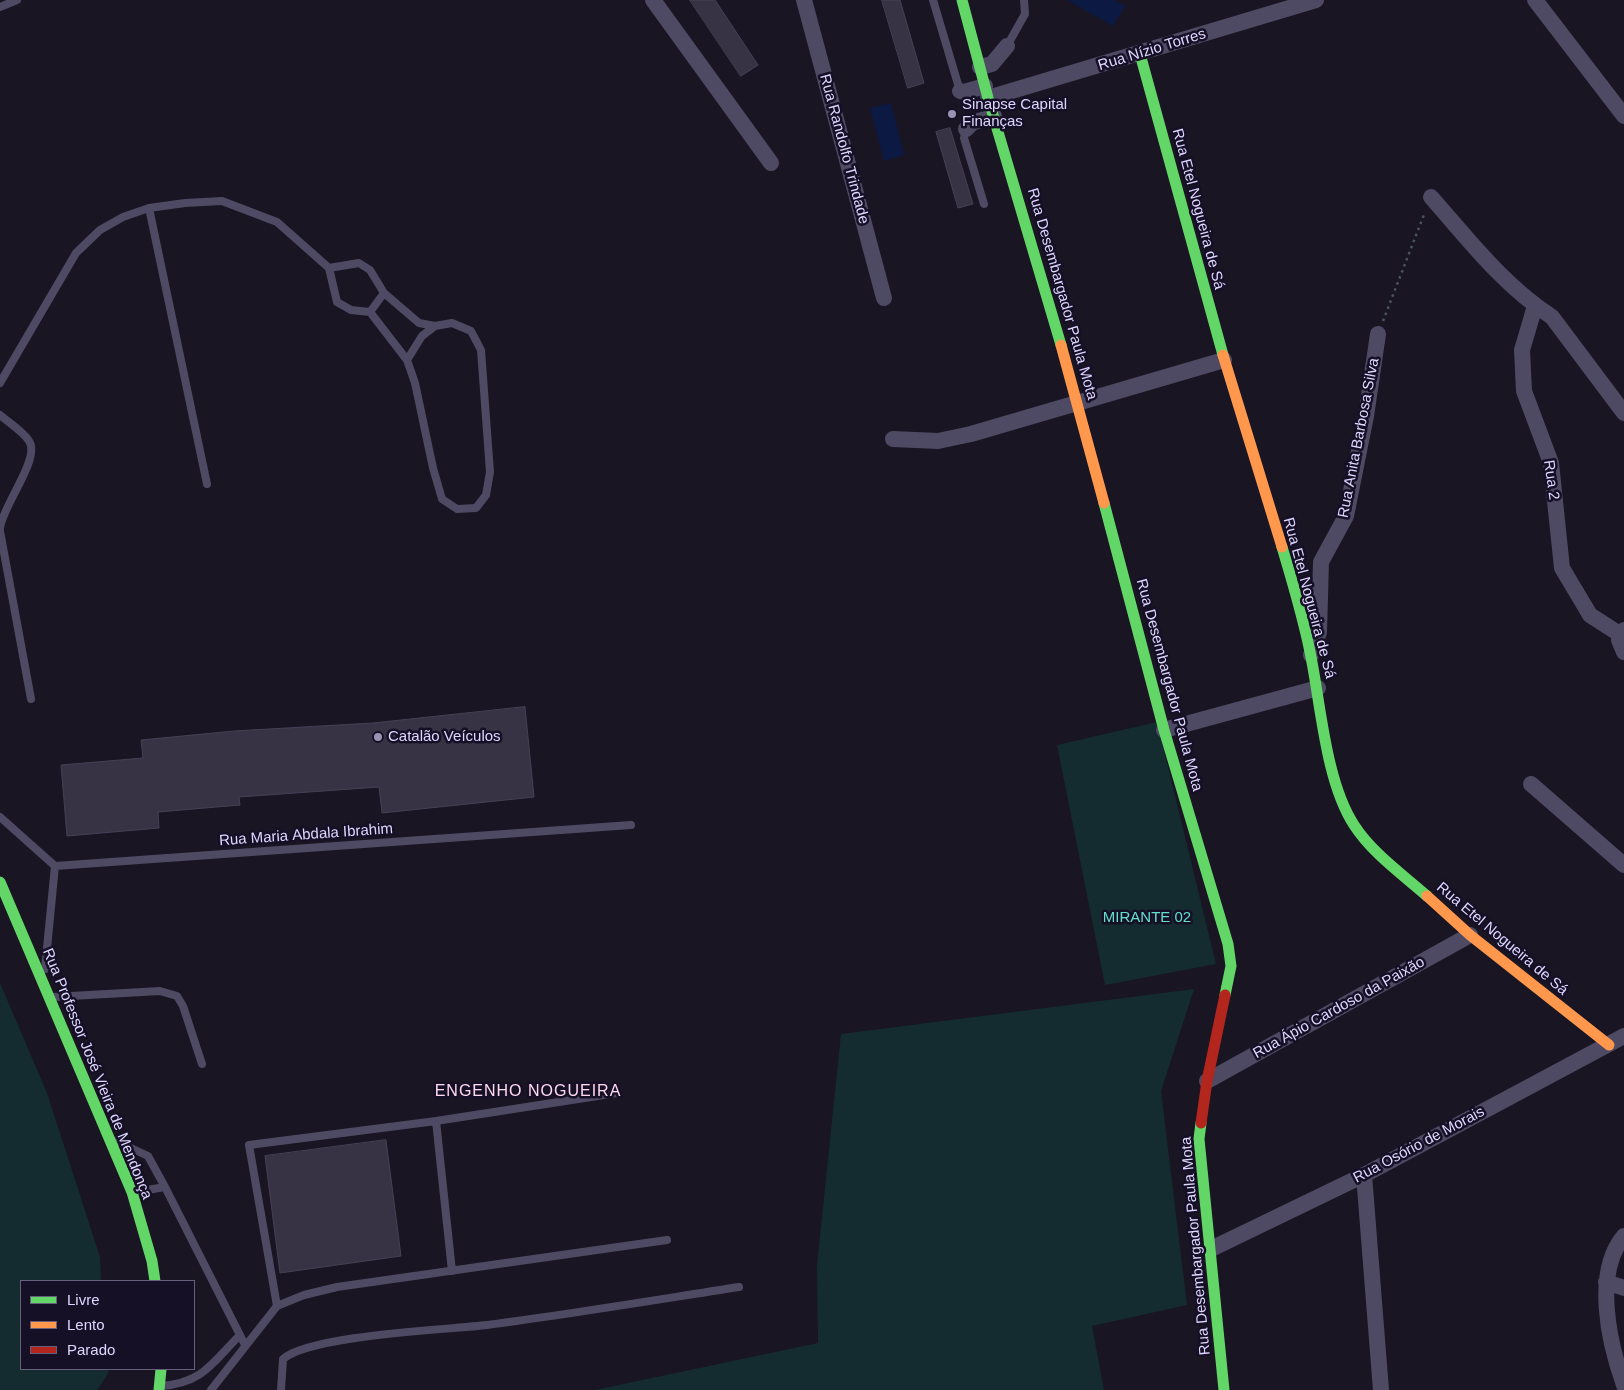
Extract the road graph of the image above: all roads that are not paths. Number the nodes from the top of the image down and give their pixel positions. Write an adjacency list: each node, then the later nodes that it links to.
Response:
1 (16, 0): 9 (lane)
2 (653, 0): 18 (street)
3 (804, 0): 24 (street, Rua Randolfo Trindade)
4 (933, 0): 13 (lane)
5 (962, 0): 12 (street, Rua Desembargador Paula Mota)
6 (1024, 0): 10 (lane)
7 (1316, 0): 11 (street, Rua Nízio Torres)
8 (1534, 0): 16 (street)
9 (0, 7)
10 (1007, 46): 12 (street)
11 (1140, 54): 14 (street, Rua Nízio Torres); 30 (street, Rua Etel Nogueira de Sá)
12 (980, 67): 14 (street, Rua Desembargador Paula Mota)
13 (960, 91): 14 (street, Rua Nízio Torres)
14 (986, 92): 15 (street, Rua Desembargador Paula Mota)
15 (994, 116): 17 (street); 32 (street, Rua Desembargador Paula Mota)
16 (1624, 116)
17 (966, 129): 20 (lane)
18 (771, 163)
19 (1430, 196): 25 (street)
20 (984, 204)
21 (150, 208): 22 (lane); 31 (lane); 36 (lane)
22 (329, 268): 23 (lane); 26 (lane)
23 (384, 293): 26 (lane); 27 (lane)
24 (884, 298)
25 (1535, 306): 33 (street); 38 (street, Rua 2)
26 (370, 312): 29 (lane)
27 (435, 326): 29 (lane); 29 (lane)
28 (1378, 334): 40 (street, Rua Anita Barbosa Silva)
29 (407, 360)
30 (1224, 360): 32 (street); 40 (street, Rua Etel Nogueira de Sá)
31 (0, 383)
32 (1078, 402): 35 (street); 43 (street, Rua Desembargador Paula Mota)
33 (1624, 413)
34 (0, 415): 37 (lane)
35 (893, 439)
36 (207, 484)
37 (0, 530): 42 (lane)
38 (1622, 633): 39 (street)
39 (1624, 652)
40 (1312, 655): 41 (street, Rua Etel Nogueira de Sá)
41 (1318, 688): 43 (street); 50 (street, Rua Etel Nogueira de Sá)
42 (31, 699)
43 (1164, 730): 56 (street, Rua Desembargador Paula Mota)
44 (1530, 784): 47 (street)
45 (0, 817): 48 (lane)
46 (631, 825): 48 (lane, Rua Maria Abdala Ibrahim)
47 (1624, 865)
48 (55, 866): 51 (lane)
49 (0, 882): 51 (street, Rua Professor José Vieira de Mendonça)
50 (1470, 935): 54 (street, Rua Etel Nogueira de Sá); 56 (street, Rua Ápio Cardoso da Paixão)
51 (43, 981): 52 (street, Rua Professor José Vieira de Mendonça)
52 (50, 997): 55 (lane); 59 (street, Rua Professor José Vieira de Mendonça)
53 (1624, 1036): 54 (street, Rua Osório de Morais)
54 (1608, 1045): 60 (street, Rua Osório de Morais)
55 (202, 1064)
56 (1207, 1081): 65 (street, Rua Desembargador Paula Mota)
57 (617, 1093): 58 (lane)
58 (436, 1121): 66 (lane); 71 (lane)
59 (110, 1138): 61 (lane); 62 (street, Rua Professor José Vieira de Mendonça)
60 (1364, 1175): 65 (street, Rua Osório de Morais); 80 (street)
61 (165, 1187): 62 (lane); 72 (lane)
62 (132, 1192): 67 (street, Rua Professor José Vieira de Mendonça)
63 (1624, 1236): 68 (street)
64 (667, 1240): 66 (lane)
65 (1211, 1249): 79 (street, Rua Desembargador Paula Mota)
66 (452, 1271): 71 (lane)
67 (155, 1280)
68 (1606, 1282): 70 (street); 75 (street)
69 (739, 1287): 78 (lane)
70 (1624, 1288)
71 (277, 1306): 73 (lane)
72 (240, 1335): 73 (lane); 76 (lane)
73 (245, 1346): 77 (lane)
74 (161, 1370): 76 (street)
75 (1624, 1385)
76 (159, 1388)
77 (211, 1390)
78 (281, 1390)
79 (1224, 1390)
80 (1381, 1390)

